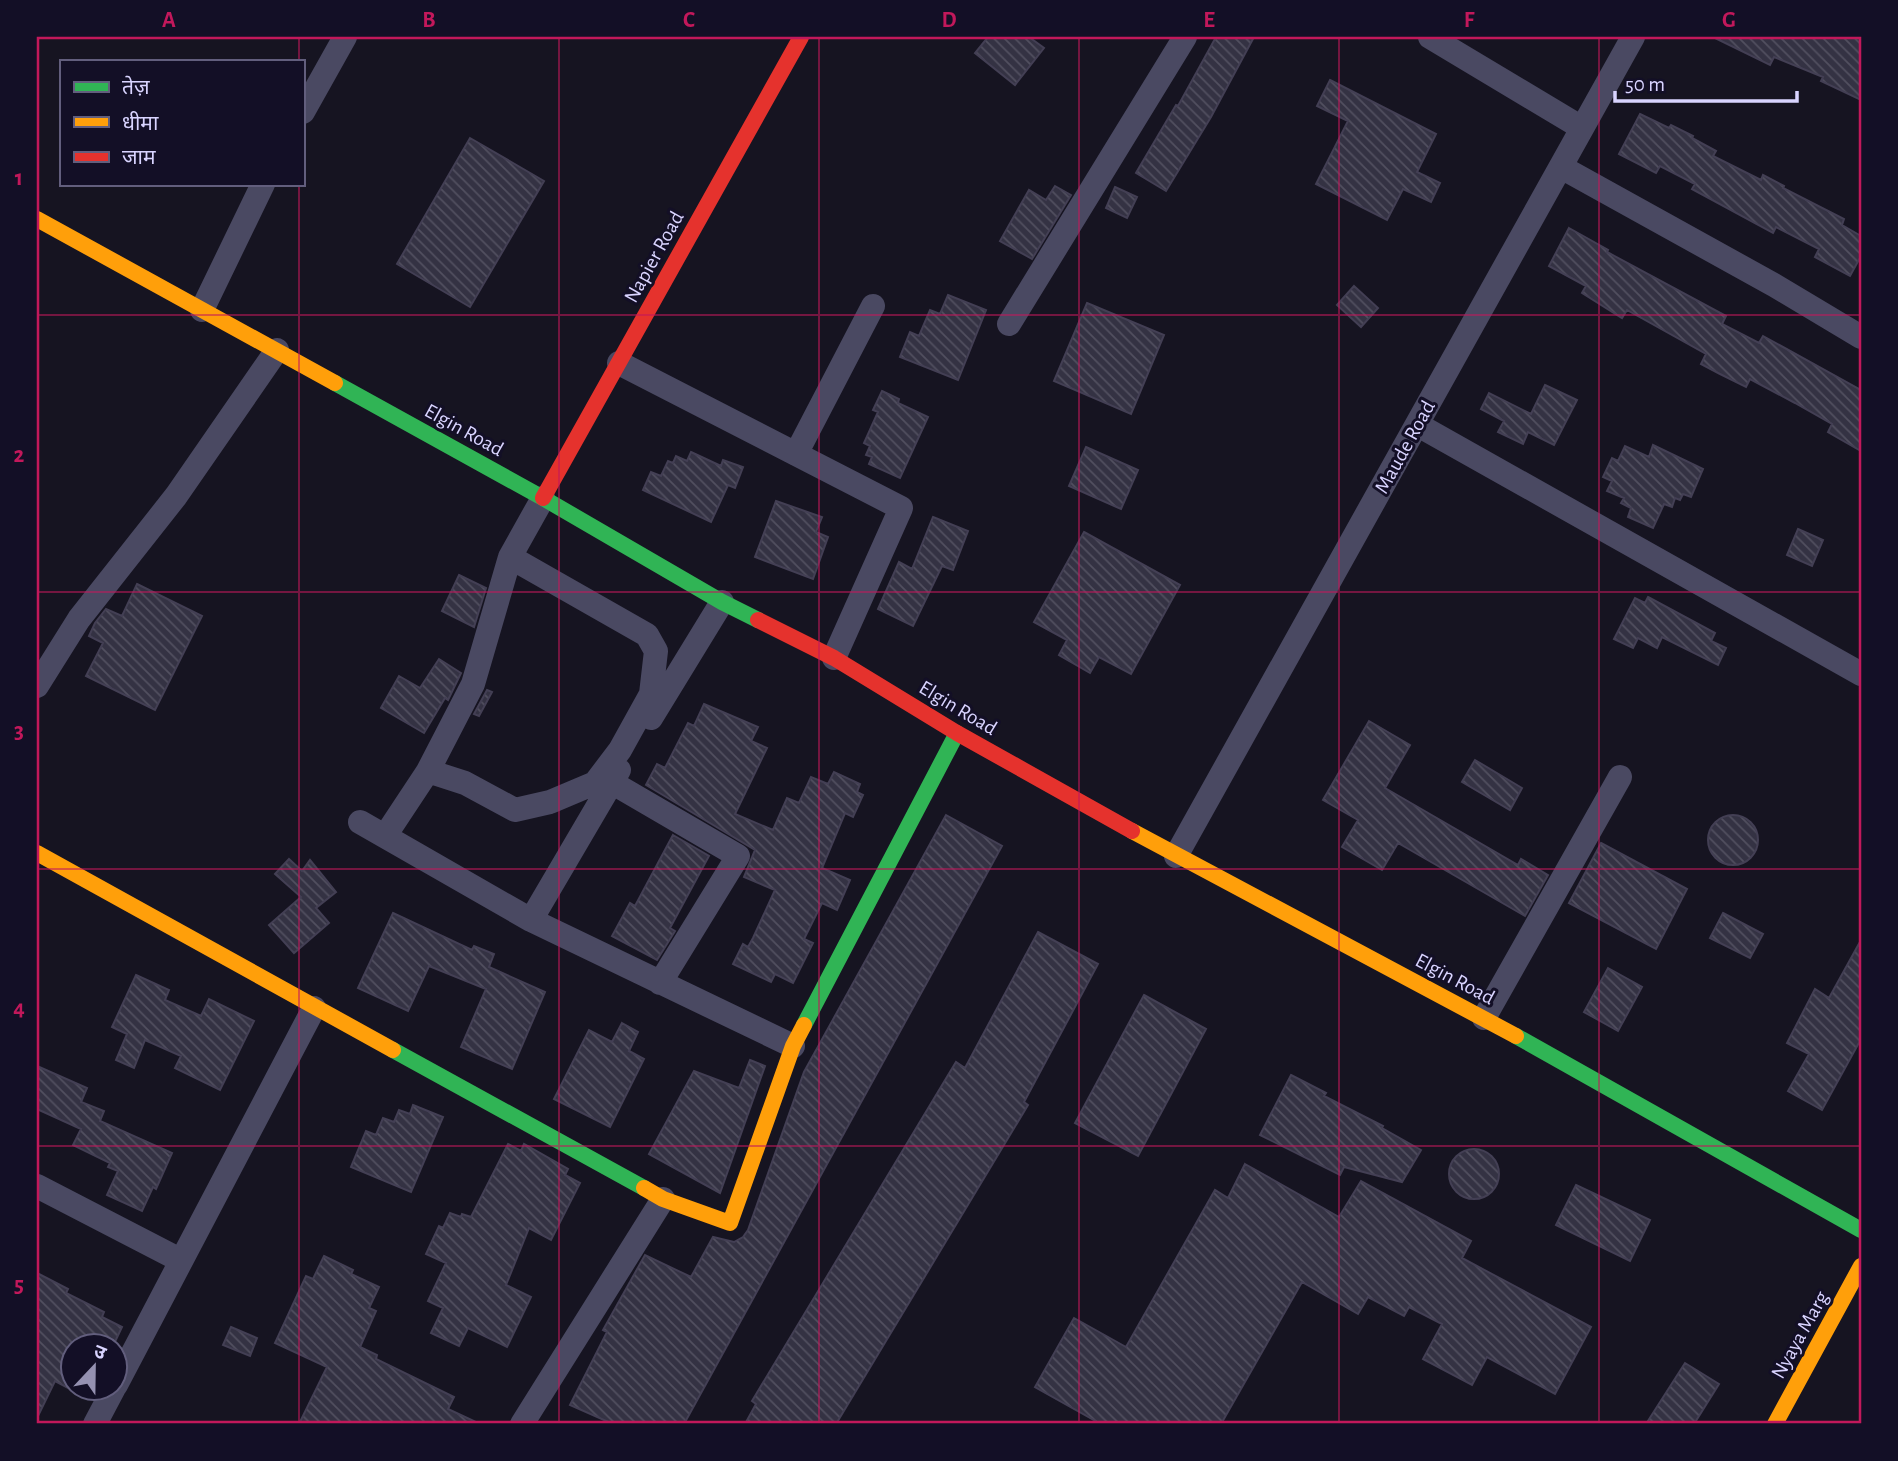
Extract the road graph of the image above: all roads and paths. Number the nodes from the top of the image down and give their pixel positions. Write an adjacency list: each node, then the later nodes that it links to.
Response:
1 (345, 37): 6 (street)
2 (801, 37): 16 (street, Napier Road)
3 (1185, 37): 13 (street)
4 (1430, 37): 7 (street)
5 (1633, 37): 7 (street, Maude Road)
6 (304, 110)
7 (1582, 128): 8 (street, Maude Road)
8 (1561, 167): 14 (street); 17 (street, Maude Road)
9 (262, 186): 12 (street)
10 (37, 219): 12 (street, Elgin Road)
11 (873, 306): 18 (street)
12 (202, 310): 15 (street, Elgin Road)
13 (1009, 324)
14 (1861, 337)
15 (277, 350): 19 (street, Elgin Road); 24 (street)
16 (619, 363): 18 (street); 19 (street, Napier Road)
17 (1418, 425): 23 (street); 32 (street, Maude Road)
18 (796, 454): 22 (street)
19 (543, 498): 20 (street); 21 (street, Elgin Road)
20 (510, 557): 26 (street); 26 (street)
21 (722, 602): 22 (street, Elgin Road); 28 (street)
22 (834, 658): 25 (street, Elgin Road)
23 (1861, 674)
24 (37, 686)
25 (957, 733): 32 (street, Elgin Road); 37 (street)
26 (428, 771): 30 (street)
27 (1620, 777): 36 (street)
28 (611, 782): 33 (street); 34 (street)
29 (360, 822): 30 (street)
30 (385, 836): 33 (street)
31 (37, 853): 35 (street)
32 (1176, 856): 36 (street, Elgin Road)
33 (531, 920): 34 (street)
34 (660, 983): 37 (street)
35 (314, 1008): 39 (street); 41 (street)
36 (1484, 1018): 40 (street, Elgin Road)
37 (793, 1046): 39 (street)
38 (37, 1187): 41 (street)
39 (663, 1199): 46 (street)
40 (1861, 1230)
41 (180, 1260): 43 (street)
42 (1861, 1266): 47 (street, Nyaya Marg)
43 (130, 1357)
44 (107, 1402): 45 (street)
45 (95, 1424)
46 (522, 1424)
47 (1775, 1424)

